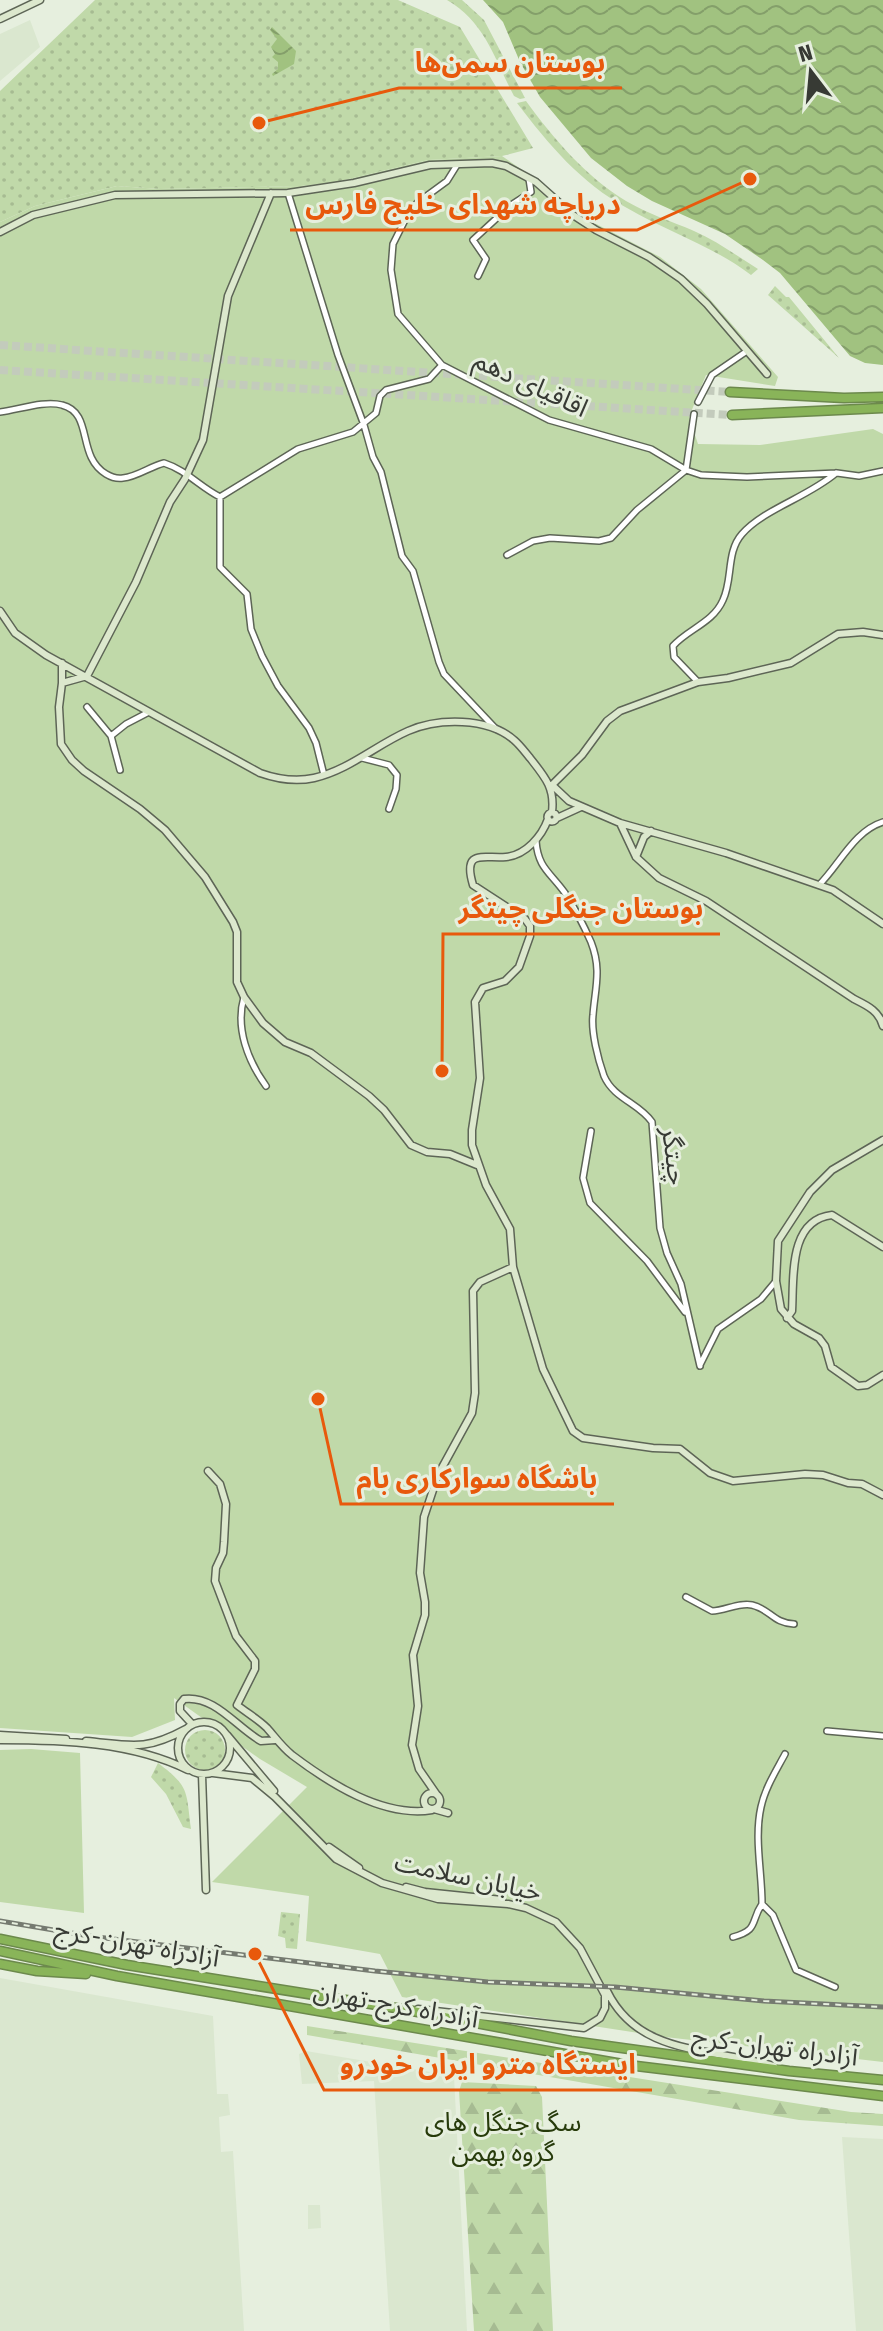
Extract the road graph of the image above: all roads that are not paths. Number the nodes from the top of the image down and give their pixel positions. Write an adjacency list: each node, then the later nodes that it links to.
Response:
1 (40, 0): 2 (street)
2 (0, 19)
3 (457, 165): 4 (street); 6 (street); 10 (street, اقاقیای دهم)
4 (529, 178): 8 (street); 9 (street)
5 (271, 193): 6 (street); 7 (street); 23 (street)
6 (288, 193): 19 (street)
7 (0, 232)
8 (478, 276)
9 (747, 351): 11 (street); 14 (street)
10 (442, 365): 19 (street); 20 (street, اقاقیای دهم)
11 (767, 374)
12 (730, 392): 13 (highway)
13 (883, 397)
14 (698, 402)
15 (883, 408): 18 (highway)
16 (0, 412): 23 (street)
17 (694, 414): 20 (street)
18 (732, 415)
19 (364, 425): 24 (street); 34 (street)
20 (686, 470): 22 (street, اقاقیای دهم); 25 (street)
21 (883, 471): 22 (street, اقاقیای دهم)
22 (837, 473): 30 (street)
23 (188, 474): 24 (street); 29 (street)
24 (220, 497): 38 (street)
25 (507, 555)
26 (0, 611): 28 (street)
27 (883, 635): 30 (street)
28 (62, 663): 29 (street); 31 (street)
29 (87, 676): 31 (street); 33 (street)
30 (698, 682): 39 (street)
31 (62, 683): 50 (street)
32 (87, 707): 35 (street)
33 (149, 712): 35 (street); 38 (street)
34 (497, 729): 36 (street); 39 (street)
35 (111, 736): 37 (street)
36 (362, 758): 38 (street); 41 (street)
37 (120, 770)
38 (324, 775)
39 (552, 785): 40 (street); 42 (street)
40 (581, 807): 42 (street); 44 (street)
41 (389, 809)
42 (552, 816): 46 (street)
43 (883, 822): 48 (street)
44 (620, 823): 45 (street); 47 (street)
45 (651, 831): 47 (street); 48 (street)
46 (536, 841): 55 (street); 59 (street, چیتگر)
47 (636, 857): 51 (street)
48 (819, 885): 49 (street)
49 (883, 924)
50 (244, 997): 52 (street); 55 (street)
51 (883, 1026)
52 (266, 1086)
53 (591, 1131): 59 (street)
54 (883, 1140): 58 (street)
55 (477, 1165): 57 (street)
56 (883, 1247): 60 (street)
57 (513, 1267): 63 (street); 76 (street)
58 (776, 1281): 59 (street, چیتگر); 60 (street)
59 (688, 1315)
60 (787, 1318): 61 (street)
61 (883, 1375)
62 (208, 1471): 71 (street)
63 (883, 1495)
64 (686, 1597): 65 (street)
65 (794, 1624)
66 (189, 1726): 68 (street); 70 (street); 71 (street); 73 (street)
67 (827, 1731): 69 (street)
68 (227, 1735): 74 (street); 82 (street, خیابان سلامت)
69 (883, 1736)
70 (0, 1737): 73 (street)
71 (275, 1740): 80 (street)
72 (785, 1754): 83 (street)
73 (188, 1770): 75 (street)
74 (213, 1773): 75 (street); 82 (street, خیابان سلامت)
75 (202, 1775): 81 (street)
76 (426, 1780): 77 (street); 78 (street)
77 (424, 1797): 78 (street); 79 (street); 80 (street)
78 (438, 1798): 79 (street); 79 (street)
79 (433, 1810): 80 (street)
80 (408, 1811)
81 (206, 1890)
82 (463, 1900): 90 (street, خیابان سلامت); 91 (street, خیابان سلامت)
83 (762, 1904): 84 (street); 89 (street)
84 (733, 1937)
85 (0, 1939): 90 (highway, آزادراه تهران-کرج)
86 (0, 1951): 88 (highway, آزادراه کرج-تهران)
87 (0, 1964): 88 (highway)
88 (117, 1976): 93 (highway, آزادراه کرج-تهران)
89 (835, 1987)
90 (402, 2009): 91 (highway, آزادراه تهران-کرج)
91 (789, 2071): 92 (highway, آزادراه تهران-کرج)
92 (883, 2080)
93 (883, 2096)

